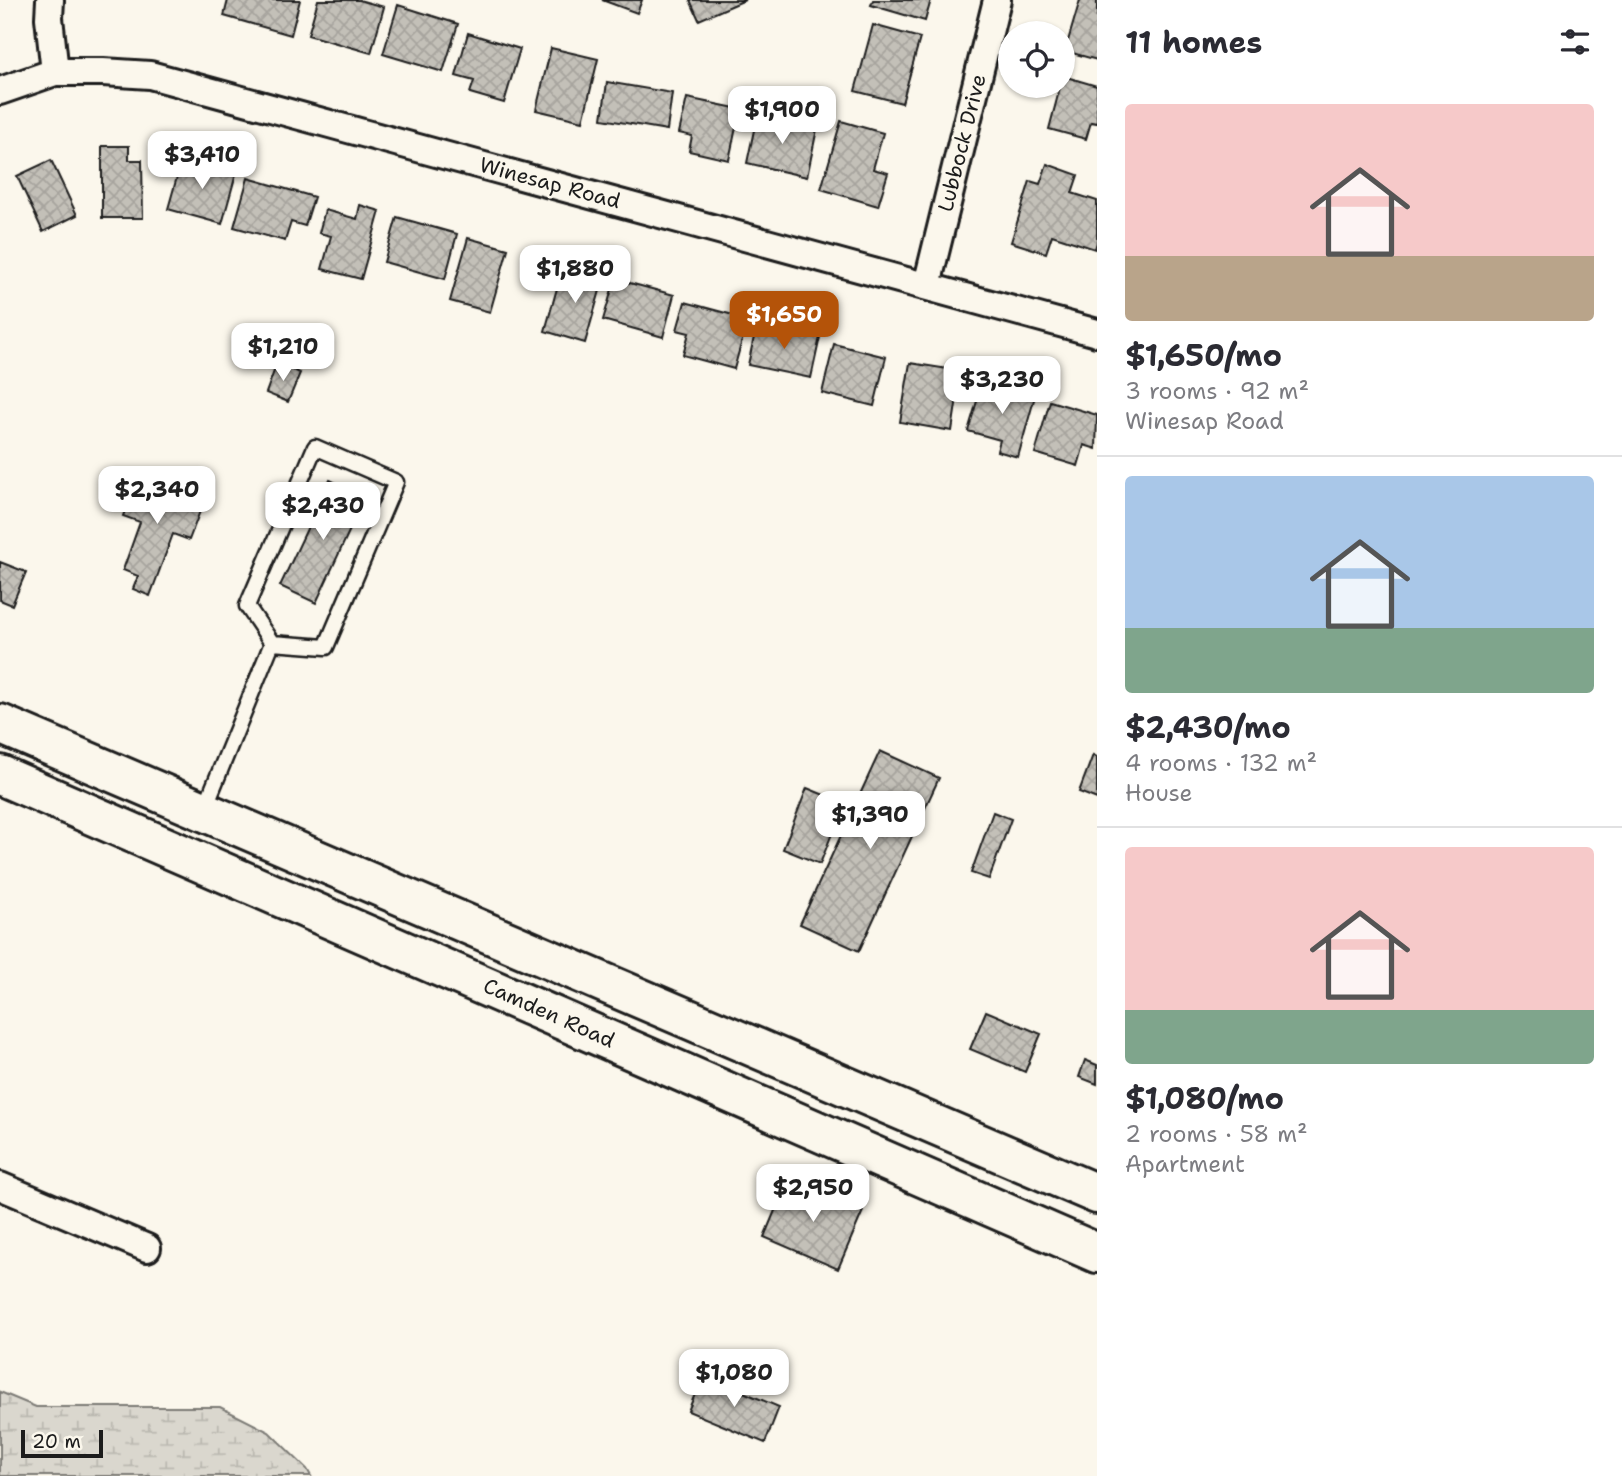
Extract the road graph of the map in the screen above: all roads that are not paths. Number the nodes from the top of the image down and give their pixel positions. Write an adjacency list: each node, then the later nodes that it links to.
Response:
1 (50, 0): 3 (street)
2 (997, 0): 5 (street, Lubbock Drive)
3 (55, 72): 4 (street, Winesap Road); 5 (street, Winesap Road)
4 (0, 91)
5 (927, 285): 6 (street, Winesap Road)
6 (1097, 333)
7 (272, 643): 7 (lane); 11 (lane)
8 (0, 724): 11 (main road)
9 (0, 741): 11 (main road)
10 (0, 775): 15 (main road, Camden Road)
11 (193, 807): 13 (main road)
12 (0, 1186): 16 (street)
13 (1097, 1194)
14 (1097, 1220): 15 (main road)
15 (1049, 1232): 17 (main road, Camden Road)
16 (147, 1248)
17 (1097, 1253)

